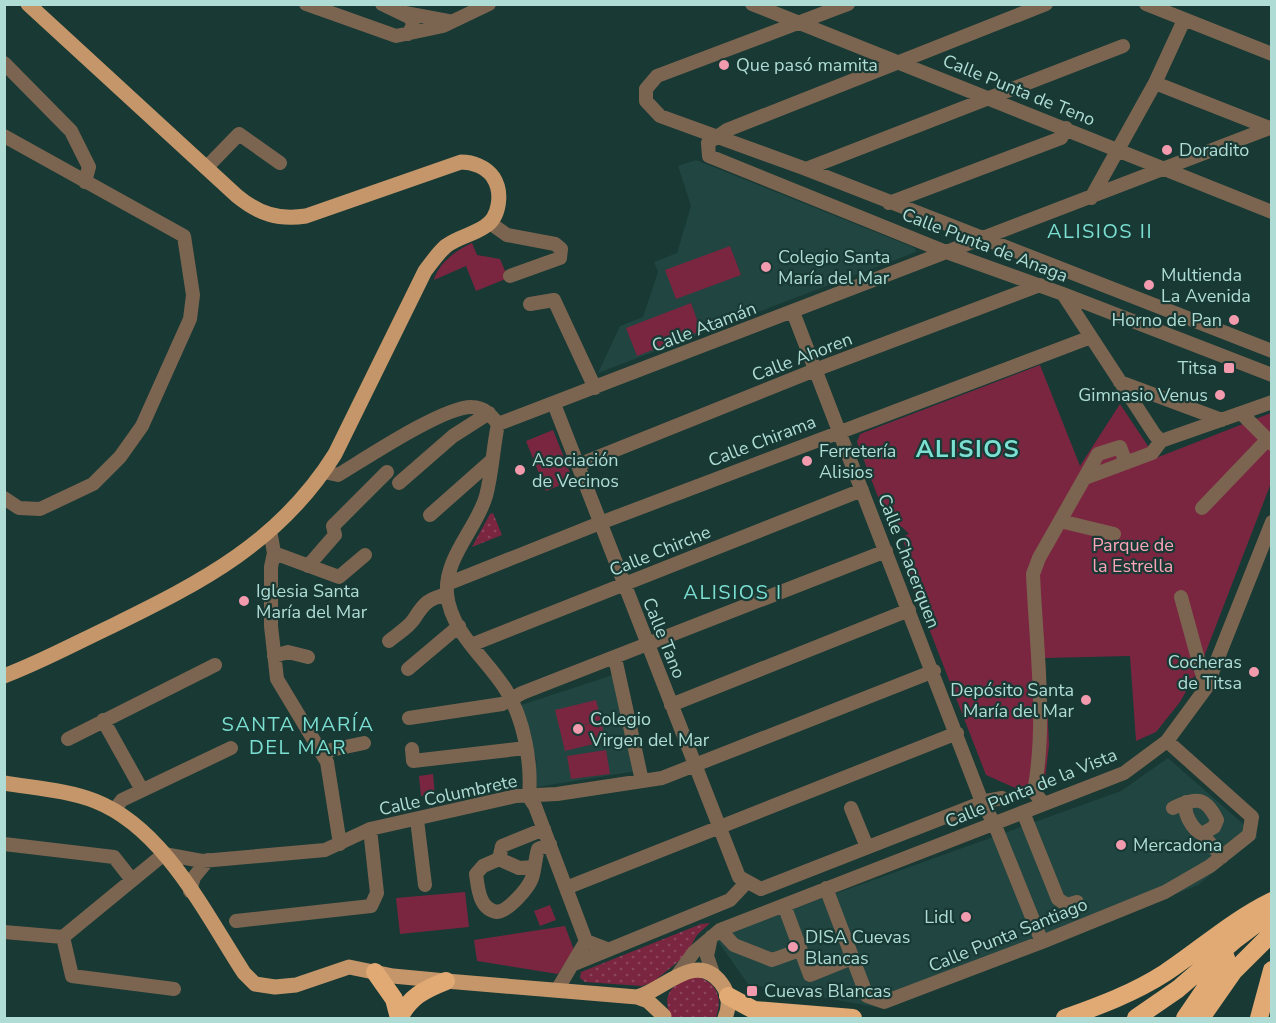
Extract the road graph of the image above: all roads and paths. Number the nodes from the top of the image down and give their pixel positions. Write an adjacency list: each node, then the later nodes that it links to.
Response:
1 (28, 4): 26 (main road)
2 (306, 4): 13 (street)
3 (382, 4): 9 (street)
4 (489, 4): 11 (street)
5 (752, 4): 12 (street, Calle Punta de Teno)
6 (848, 4): 12 (street)
7 (1046, 4): 16 (street)
8 (1146, 4): 10 (street)
9 (402, 12): 11 (street); 13 (street)
10 (1184, 20): 15 (street); 18 (street)
11 (450, 21): 13 (street)
12 (799, 23): 16 (street, Calle Punta de Teno); 23 (street, Calle Punta de Anaga)
13 (408, 34)
14 (1123, 46): 19 (street)
15 (1272, 54)
16 (899, 62): 19 (street, Calle Punta de Teno); 23 (street)
17 (4, 63): 29 (street)
18 (1155, 82): 21 (street); 24 (street)
19 (991, 98): 20 (street, Calle Punta de Teno); 27 (street)
20 (1066, 128): 24 (street, Calle Punta de Teno); 31 (street)
21 (1271, 128): 28 (street, Calle Atamán)
22 (4, 136): 29 (street)
23 (717, 137): 27 (street, Calle Punta de Anaga); 35 (street, Calle Punta de Anaga)
24 (1120, 150): 28 (street, Calle Punta de Teno); 30 (street)
25 (280, 163): 26 (street)
26 (206, 168): 33 (main road)
27 (806, 169): 31 (street, Calle Punta de Anaga)
28 (1164, 169): 30 (street, Calle Atamán); 32 (street, Calle Punta de Teno)
29 (85, 182): 61 (street)
30 (1091, 198): 34 (street, Calle Atamán)
31 (889, 203): 34 (street, Calle Punta de Anaga)
32 (1272, 212)
33 (490, 222): 36 (street); 57 (main road)
34 (984, 239): 35 (street, Calle Atamán); 42 (street, Calle Punta de Anaga)
35 (946, 252): 37 (street, Calle Punta de Anaga); 40 (street, Calle Atamán)
36 (510, 276)
37 (1040, 285): 38 (street, Calle Punta de Anaga); 43 (street, Calle Ahoren)
38 (1063, 294): 41 (street); 44 (street, Calle Punta de Anaga)
39 (530, 304): 46 (street)
40 (794, 312): 43 (street, Calle Chacerquen); 46 (street, Calle Atamán)
41 (1091, 337): 45 (street); 52 (street, Calle Chirama)
42 (1272, 351)
43 (815, 370): 52 (street, Calle Chacerquen); 56 (street, Calle Ahoren)
44 (1272, 375)
45 (1120, 382): 51 (street); 53 (street)
46 (594, 388): 48 (street, Calle Atamán)
47 (1272, 402): 49 (street)
48 (554, 404): 50 (street, Calle Atamán); 56 (street, Calle Tano)
49 (1241, 413): 51 (street); 54 (street)
50 (494, 418): 55 (street); 57 (street); 59 (street)
51 (1222, 420): 53 (street)
52 (839, 431): 60 (street, Calle Chacerquen); 66 (street, Calle Chirama)
53 (1158, 438): 64 (street)
54 (1269, 442): 62 (street)
55 (491, 461): 63 (street); 74 (street)
56 (578, 465): 66 (street, Calle Tano)
57 (324, 472): 67 (main road)
58 (387, 472): 72 (street)
59 (399, 483)
60 (862, 490): 69 (street, Calle Chacerquen); 73 (street, Calle Chirche)
61 (4, 498)
62 (1202, 508)
63 (430, 515)
64 (1060, 521): 68 (street); 109 (street)
65 (1272, 522): 88 (street, Calle Punta de la Vista)
66 (600, 523): 73 (street, Calle Tano); 74 (street, Calle Chirama)
67 (270, 530): 70 (street); 87 (main road)
68 (1114, 534)
69 (886, 551): 76 (street, Calle Chacerquen); 80 (street)
70 (274, 553): 72 (street); 81 (street)
71 (365, 555): 72 (street)
72 (308, 566)
73 (624, 585): 79 (street, Calle Chirche); 80 (street, Calle Tano)
74 (447, 589): 77 (street, Calle Columbrete); 78 (street, Calle Chirama)
75 (1181, 597): 88 (street)
76 (909, 610): 86 (street, Calle Chacerquen); 90 (street)
77 (459, 626): 79 (street, Calle Columbrete); 85 (street)
78 (388, 641)
79 (471, 645): 89 (street, Calle Columbrete)
80 (648, 645): 83 (street); 90 (street, Calle Tano)
81 (274, 656): 82 (street); 100 (street)
82 (308, 657)
83 (615, 658): 89 (street); 103 (street)
84 (216, 664): 92 (street)
85 (408, 669)
86 (934, 671): 93 (street, Calle Chacerquen); 101 (street)
87 (4, 676)
88 (1206, 688): 95 (street, Calle Punta de la Vista)
89 (511, 700): 91 (street); 98 (street, Calle Columbrete)
90 (671, 705): 101 (street, Calle Tano)
91 (409, 718)
92 (103, 720): 94 (street); 105 (street)
93 (957, 734): 102 (street, Calle Chacerquen); 116 (street)
94 (68, 739)
95 (1167, 741): 109 (street, Calle Punta de la Vista); 125 (street, Calle Punta Santiago)
96 (364, 743): 100 (street)
97 (231, 748): 105 (street)
98 (526, 748): 99 (street); 107 (street, Calle Columbrete)
99 (412, 749)
100 (324, 755): 121 (street)
101 (695, 764): 103 (street); 116 (street, Calle Tano)
102 (970, 771): 106 (street); 108 (street, Calle Chacerquen)
103 (642, 781): 107 (street)
104 (4, 783): 111 (main road)
105 (142, 790): 111 (street)
106 (1002, 798): 108 (street); 109 (street); 113 (street)
107 (532, 801): 114 (street, Calle Columbrete); 118 (street)
108 (982, 802): 115 (street, Calle Chacerquen); 123 (street)
109 (1044, 804): 112 (street, Calle Punta de la Vista)
110 (851, 808): 123 (street)
111 (114, 810): 124 (main road)
112 (1023, 812): 113 (street, Calle Punta de la Vista); 137 (street)
113 (1007, 818): 115 (street, Calle Punta de la Vista)
114 (417, 820): 117 (street, Calle Columbrete); 132 (street)
115 (994, 823): 134 (street, Calle Punta de la Vista); 145 (street, Calle Chacerquen)
116 (719, 827): 131 (street, Calle Tano); 133 (street)
117 (370, 829): 121 (street, Calle Columbrete); 139 (street)
118 (544, 829): 122 (street); 126 (street)
119 (1202, 834): 119 (street); 125 (street)
120 (4, 844): 130 (street)
121 (340, 844): 127 (street, Calle Columbrete)
122 (550, 844): 128 (street); 133 (street)
123 (867, 847): 131 (street)
124 (164, 854): 127 (street, Calle Columbrete); 129 (main road); 130 (street)
125 (1222, 856): 145 (street, Calle Punta Santiago)
126 (499, 859): 128 (street); 128 (street)
127 (205, 860): 129 (street, Calle Columbrete); 135 (street)
128 (533, 867)
129 (178, 873): 135 (main road)
130 (132, 880): 143 (street)
131 (746, 883): 146 (street)
132 (425, 885)
133 (566, 888): 144 (street)
134 (826, 888): 138 (street, Calle Punta de la Vista); 148 (street, Calle Punta Santiago)
135 (190, 891): 151 (main road)
136 (1272, 901): 164 (highway)
137 (1077, 902)
138 (784, 904): 142 (street, Calle Punta de la Vista); 147 (street)
139 (236, 921)
140 (1267, 923): 165 (highway); 166 (highway); 167 (highway)
141 (4, 932): 143 (street)
142 (715, 934): 147 (street); 152 (street); 153 (street, Calle Punta de la Vista)
143 (63, 937): 155 (street)
144 (586, 940): 146 (street); 149 (street)
145 (1042, 942): 148 (street, Calle Punta Santiago)
146 (607, 949): 149 (street)
147 (800, 950): 148 (street)
148 (852, 958)
149 (572, 966): 156 (street); 157 (street)
150 (1272, 970): 168 (highway)
151 (375, 972): 154 (main road); 161 (highway)
152 (714, 976): 153 (main road); 158 (main road)
153 (674, 978): 159 (main road); 160 (main road)
154 (446, 981): 156 (main road); 161 (highway)
155 (174, 988)
156 (557, 990): 157 (main road)
157 (574, 992): 159 (main road)
158 (728, 996): 162 (main road); 163 (highway)
159 (637, 997): 160 (main road)
160 (664, 1017)
161 (399, 1018)
162 (725, 1018)
163 (853, 1018)
164 (1065, 1018)
165 (1136, 1018)
166 (1185, 1018)
167 (1201, 1018)
168 (1259, 1018)

